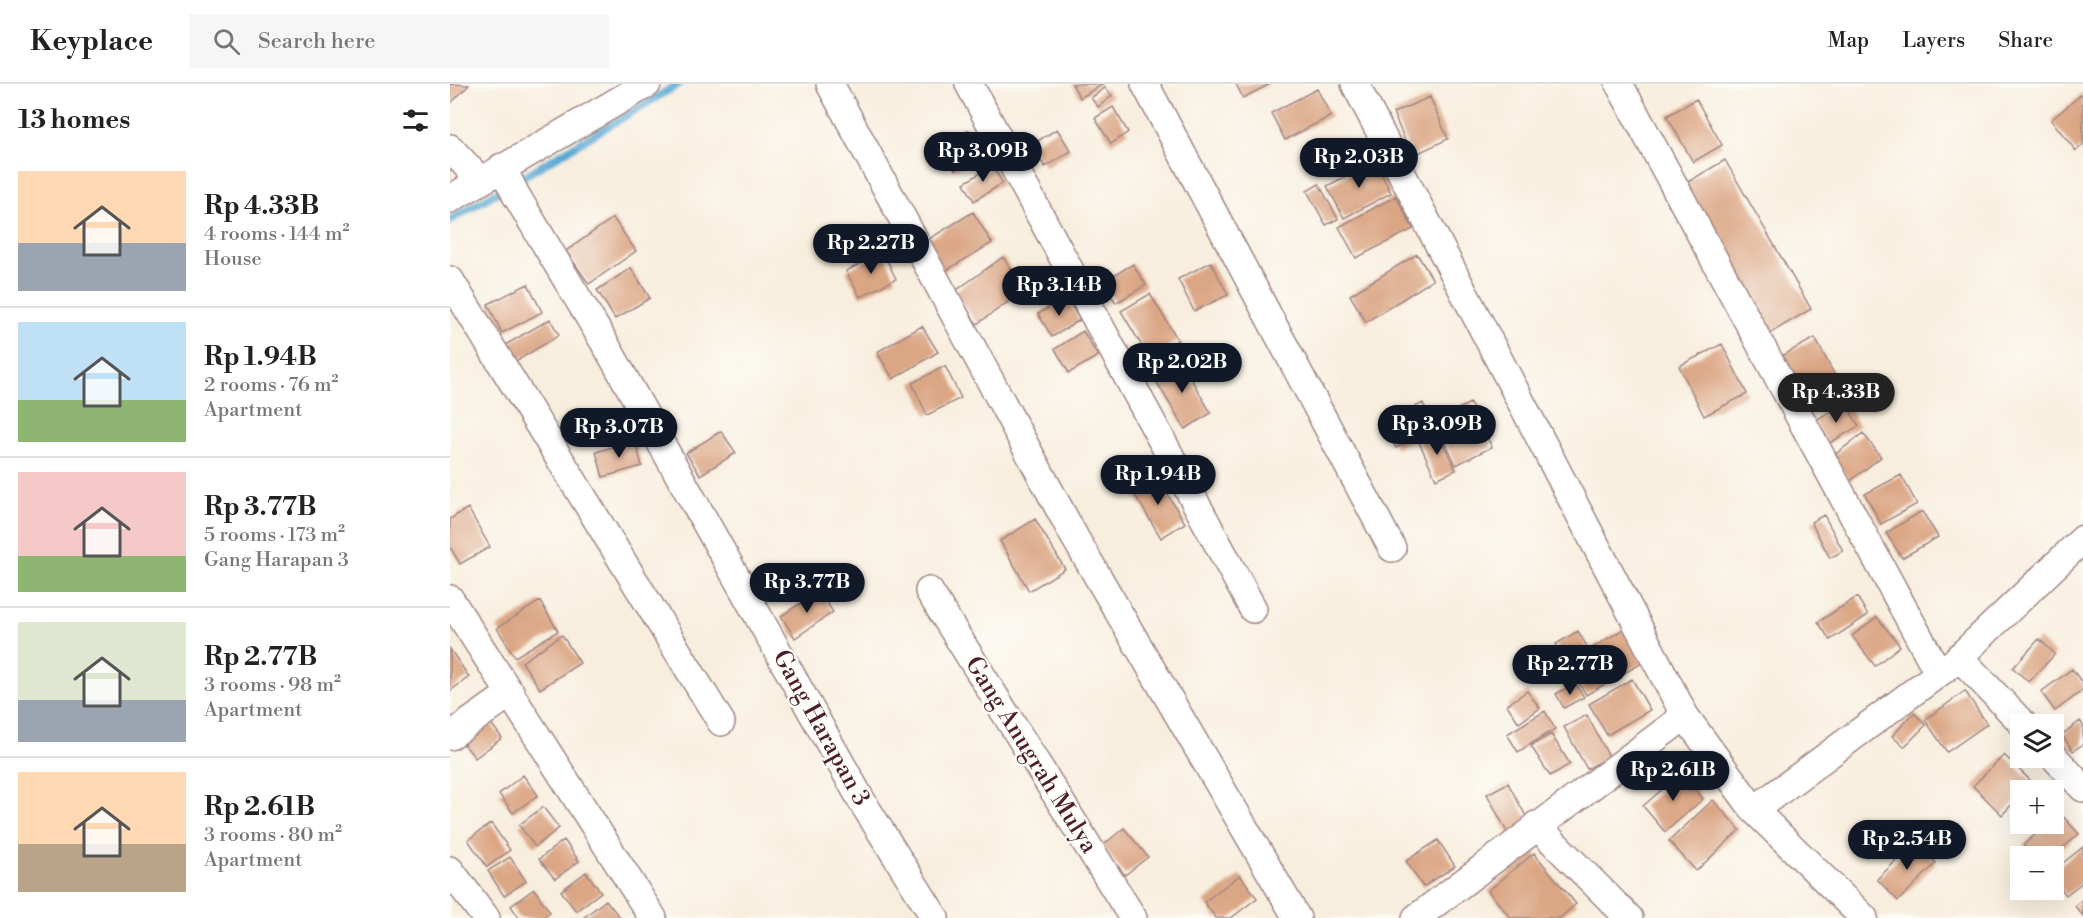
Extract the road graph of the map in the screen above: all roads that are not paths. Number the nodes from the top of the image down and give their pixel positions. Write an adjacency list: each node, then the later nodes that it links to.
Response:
1 (830, 84): 31 (street)
2 (969, 84): 15 (street)
3 (1145, 84): 12 (street)
4 (1355, 84): 19 (street)
5 (1619, 84): 16 (street)
6 (643, 85): 8 (street)
7 (450, 148): 8 (street, Gang Harapan 3)
8 (502, 181): 9 (street); 29 (street, Gang Harapan 3)
9 (450, 199)
10 (450, 280): 20 (street)
11 (2083, 539): 16 (street)
12 (1392, 548)
13 (929, 591): 30 (street, Gang Anugrah Mulya)
14 (450, 599): 17 (street)
15 (1253, 609)
16 (1949, 664): 18 (street); 24 (street)
17 (511, 693): 21 (street); 28 (street)
18 (2011, 714)
19 (1685, 716): 24 (street); 25 (street)
20 (721, 722)
21 (450, 736)
22 (2064, 768): 23 (street)
23 (2083, 788)
24 (1754, 810): 34 (street)
25 (1536, 825): 32 (street); 33 (street)
26 (450, 870): 27 (street)
27 (486, 918)
28 (653, 918)
29 (935, 918)
30 (1133, 918)
31 (1298, 918)
32 (1416, 918)
33 (1629, 918)
34 (1864, 918)

